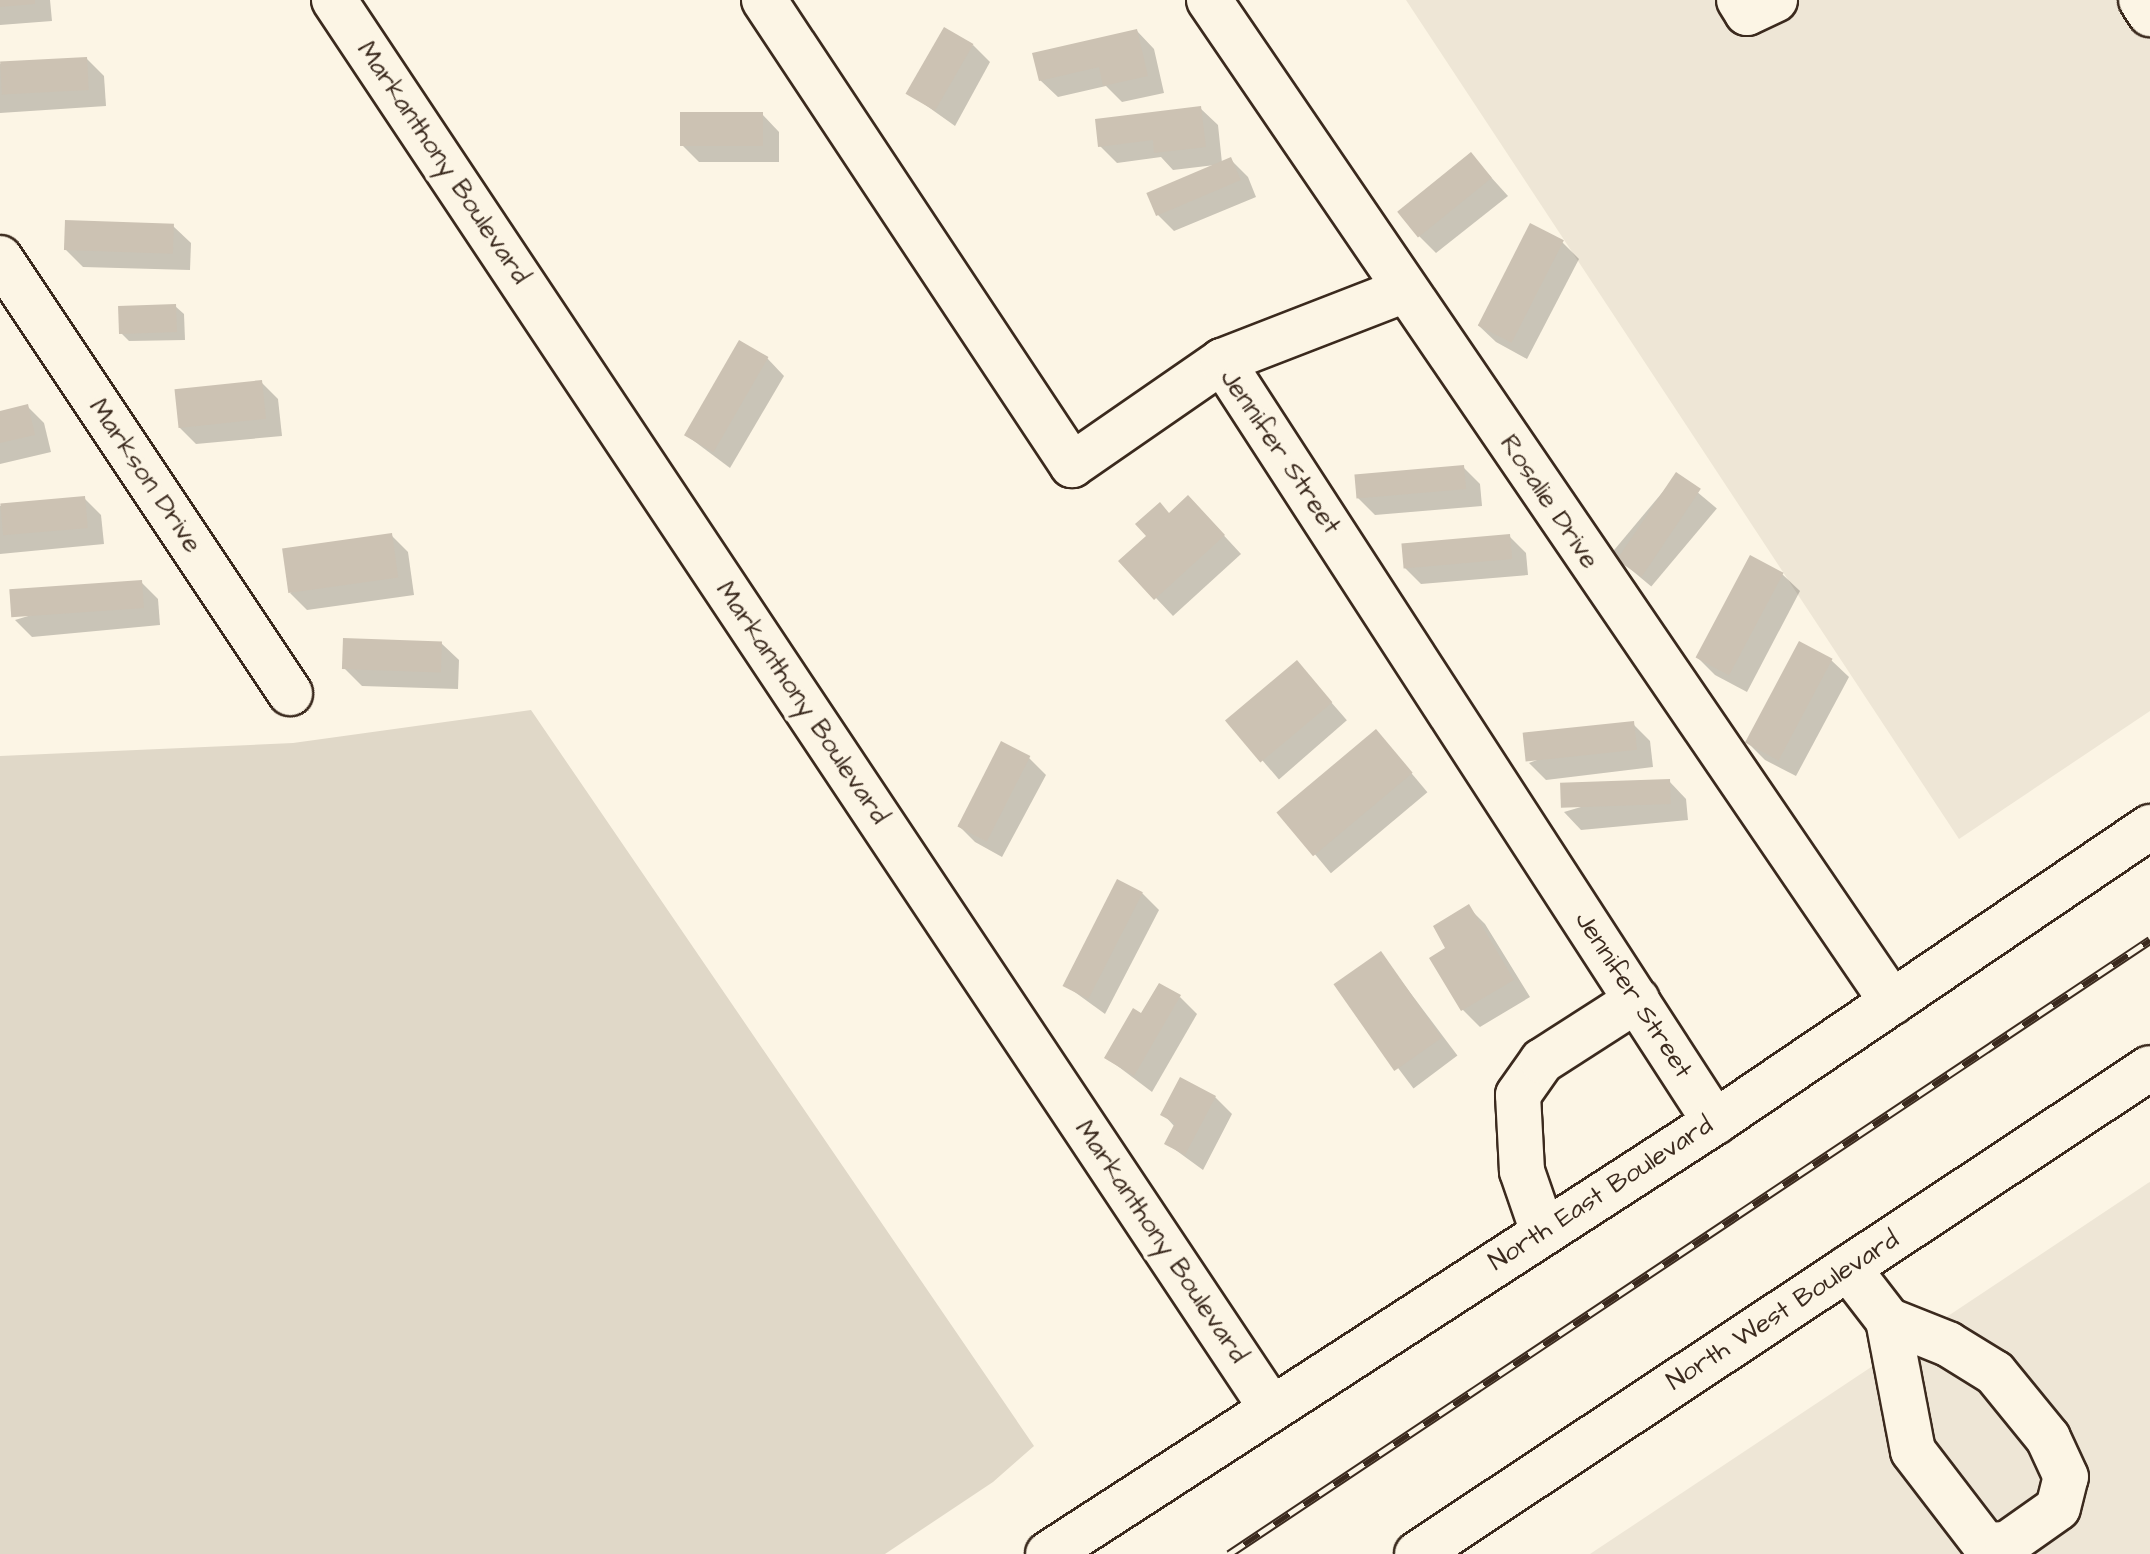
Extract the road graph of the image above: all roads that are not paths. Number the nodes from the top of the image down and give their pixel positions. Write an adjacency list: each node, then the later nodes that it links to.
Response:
1 (334, 0): 20 (main road, Markanthony Boulevard)
2 (764, 0): 10 (main road, Jennifer Street)
3 (1209, 0): 9 (main road, Rosalie Drive)
4 (1739, 0): 5 (main road)
5 (1775, 0)
6 (2141, 0): 7 (main road)
7 (2150, 14)
8 (0, 258): 11 (main road, Markson Drive)
9 (1405, 290): 10 (main road); 14 (main road, Rosalie Drive)
10 (1222, 361): 13 (main road, Jennifer Street)
11 (290, 693)
12 (2150, 827): 14 (main road, North East Boulevard)
13 (1637, 1000): 16 (main road, Jennifer Street); 17 (main road)
14 (1892, 1002): 16 (main road, North East Boulevard)
15 (2150, 1068): 18 (main road, North West Boulevard)
16 (1715, 1122): 17 (main road, North East Boulevard)
17 (1543, 1232): 20 (main road, North East Boulevard)
18 (1848, 1268): 19 (main road); 21 (main road, North West Boulevard)
19 (1888, 1320): 19 (main road)
20 (1270, 1406): 22 (main road, North East Boulevard)
21 (1442, 1547)
22 (1048, 1554)

